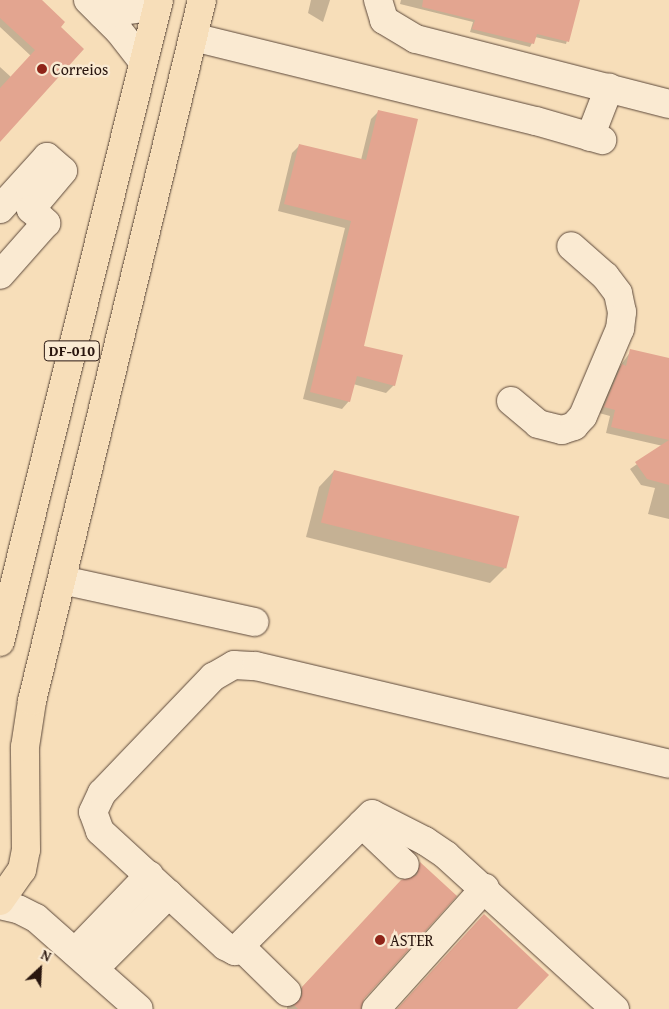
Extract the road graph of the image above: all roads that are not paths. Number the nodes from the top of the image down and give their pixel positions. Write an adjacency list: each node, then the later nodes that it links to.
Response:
1 (202, 0): 5 (main road, DF-010)
2 (378, 0): 7 (street)
3 (158, 3): 4 (street); 6 (main road, DF-010)
4 (95, 7): 6 (street)
5 (193, 37): 7 (street); 13 (main road, DF-010)
6 (142, 60): 15 (main road, DF-010)
7 (609, 88): 8 (street)
8 (669, 104)
9 (0, 209): 11 (street)
10 (571, 246): 12 (street)
11 (0, 275)
12 (510, 401)
13 (62, 580): 14 (street); 22 (main road, DF-010)
14 (254, 622)
15 (0, 642)
16 (669, 764): 19 (street)
17 (367, 819): 18 (street); 20 (street); 24 (street)
18 (405, 865)
19 (148, 875): 21 (street); 25 (street)
20 (485, 888): 28 (street); 29 (street)
21 (169, 894): 24 (street); 25 (street)
22 (0, 901)
23 (0, 905): 25 (street)
24 (242, 948): 26 (street)
25 (84, 960): 27 (street)
26 (288, 992)
27 (139, 1009)
28 (376, 1009)
29 (615, 1009)

